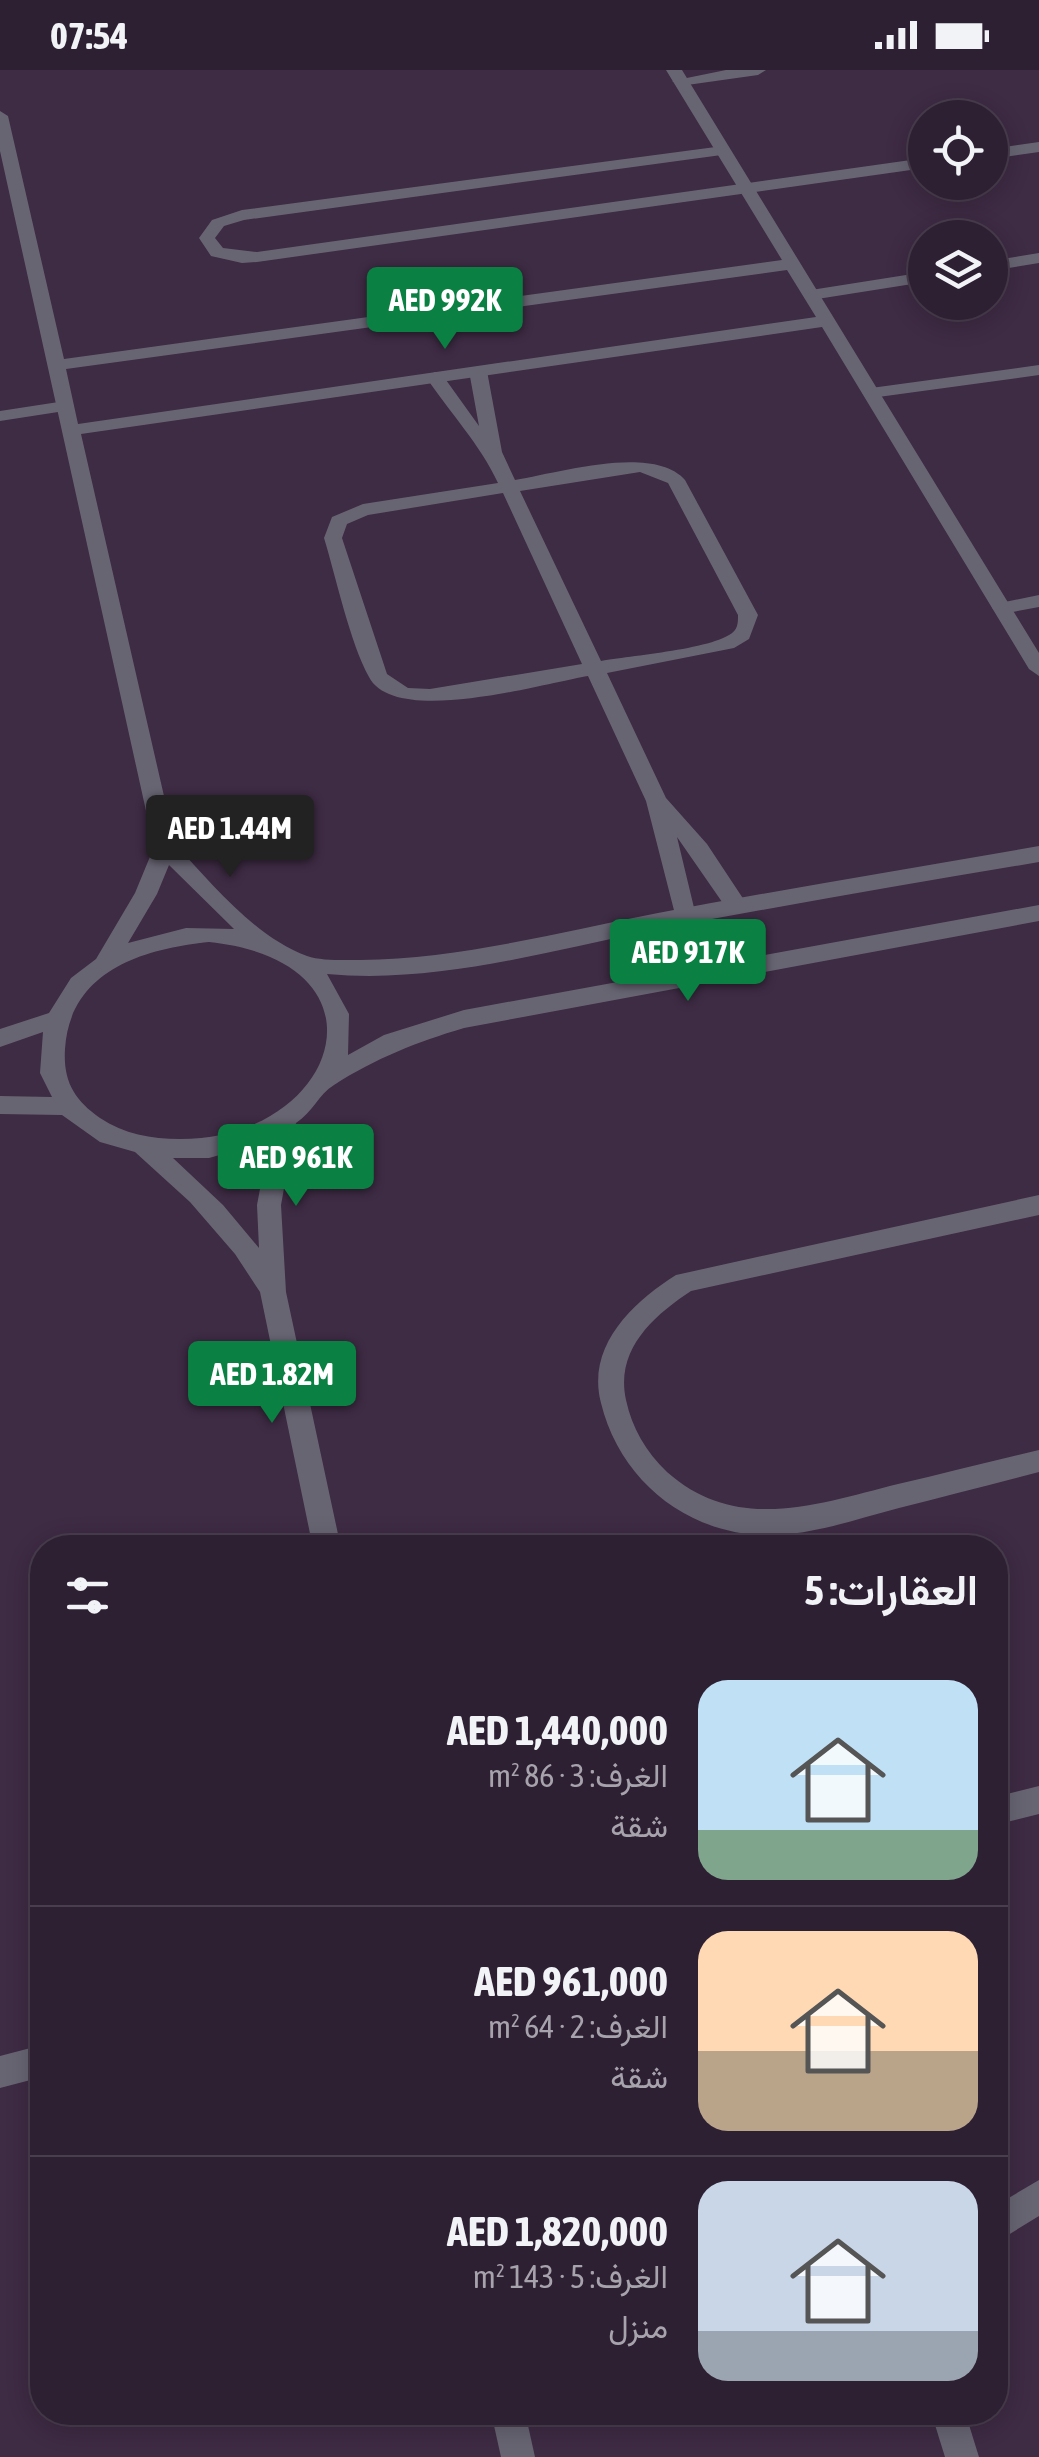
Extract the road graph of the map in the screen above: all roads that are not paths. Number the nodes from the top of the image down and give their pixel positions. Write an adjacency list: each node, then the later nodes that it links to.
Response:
1 (758, 70): 2 (street)
2 (677, 75): 5 (street)
3 (0, 116): 15 (street)
4 (1039, 147): 6 (street)
5 (723, 151): 8 (street); 8 (street)
6 (1008, 151)
7 (908, 166): 8 (street)
8 (747, 188): 11 (street)
9 (1039, 258): 10 (street)
10 (1008, 263)
11 (792, 264): 13 (street); 15 (street)
12 (908, 280): 13 (street)
13 (812, 295): 14 (street)
14 (826, 321): 17 (street); 19 (street)
15 (56, 365): 20 (street)
16 (1039, 370): 19 (street)
17 (478, 371): 18 (street); 23 (street)
18 (435, 377): 22 (street); 23 (street)
19 (871, 393): 26 (street)
20 (66, 406): 21 (street); 22 (street)
21 (0, 416)
22 (71, 430): 30 (street)
23 (493, 452): 24 (street)
24 (510, 486): 27 (street); 27 (street); 27 (street)
25 (1039, 601): 26 (street)
26 (1002, 608): 28 (street)
27 (594, 668): 29 (street)
28 (1039, 669)
29 (657, 801): 32 (street); 34 (street)
30 (165, 847): 35 (street); 37 (street)
31 (1039, 854): 32 (street)
32 (736, 906): 34 (street)
33 (1039, 912): 40 (street)
34 (686, 916): 36 (street)
35 (265, 943): 36 (street); 37 (street)
36 (303, 964): 40 (street)
37 (102, 965): 38 (street)
38 (56, 1019): 39 (street); 42 (street)
39 (0, 1038)
40 (328, 1078): 43 (street)
41 (0, 1105): 42 (street)
42 (69, 1106): 44 (street)
43 (284, 1123): 44 (street); 46 (street)
44 (142, 1148): 46 (street)
45 (1039, 1205): 47 (street)
46 (273, 1292): 48 (street)
47 (1039, 1461)
48 (324, 1535)
49 (1039, 1800): 50 (street)
50 (1008, 1808)
51 (30, 2064): 52 (street)
52 (0, 2072)
53 (1039, 2196): 54 (street)
54 (1008, 2217)
55 (511, 2425): 57 (street)
56 (952, 2425): 58 (street)
57 (518, 2457)
58 (962, 2457)

